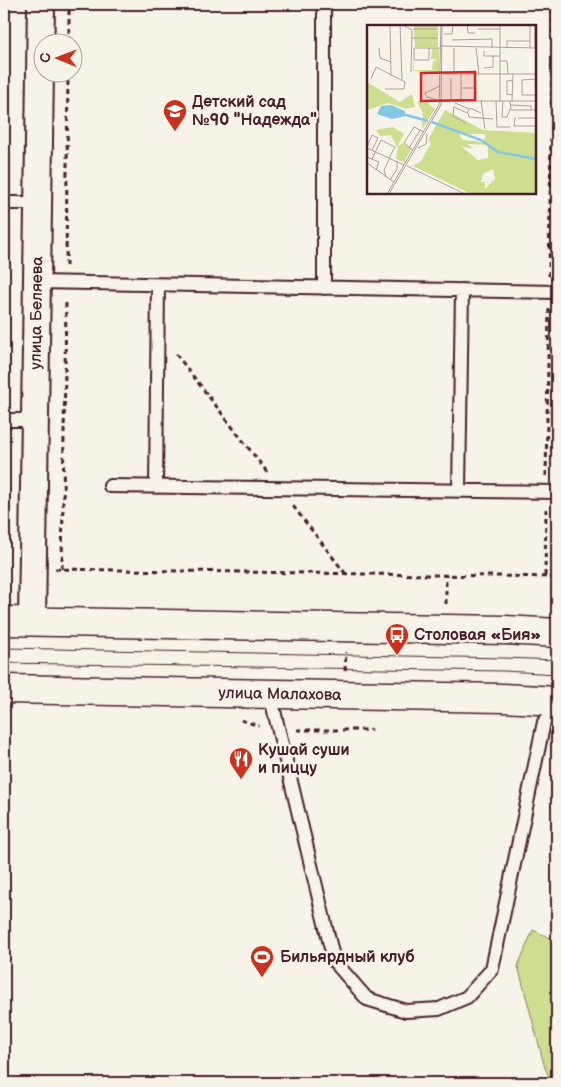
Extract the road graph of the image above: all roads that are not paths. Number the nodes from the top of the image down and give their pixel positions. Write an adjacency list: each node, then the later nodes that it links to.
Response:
1 (41, 4): 4 (street, улица Беляева)
2 (324, 4): 7 (lane)
3 (4, 203): 4 (lane)
4 (38, 204): 5 (street, улица Беляева)
5 (37, 282): 6 (lane); 11 (street, улица Беляева)
6 (158, 285): 7 (lane); 13 (lane)
7 (324, 288): 8 (lane)
8 (462, 290): 9 (lane); 14 (lane)
9 (557, 292)
10 (4, 420): 11 (lane)
11 (35, 420): 17 (street, улица Беляева)
12 (110, 486): 13 (lane)
13 (156, 486): 14 (lane)
14 (459, 490): 15 (lane)
15 (557, 492)
16 (4, 621): 17 (main road)
17 (32, 622): 18 (main road)
18 (557, 633)
19 (4, 689): 20 (main road, улица Малахова)
20 (270, 694): 21 (main road, улица Малахова); 22 (lane)
21 (557, 701)
22 (557, 708)

